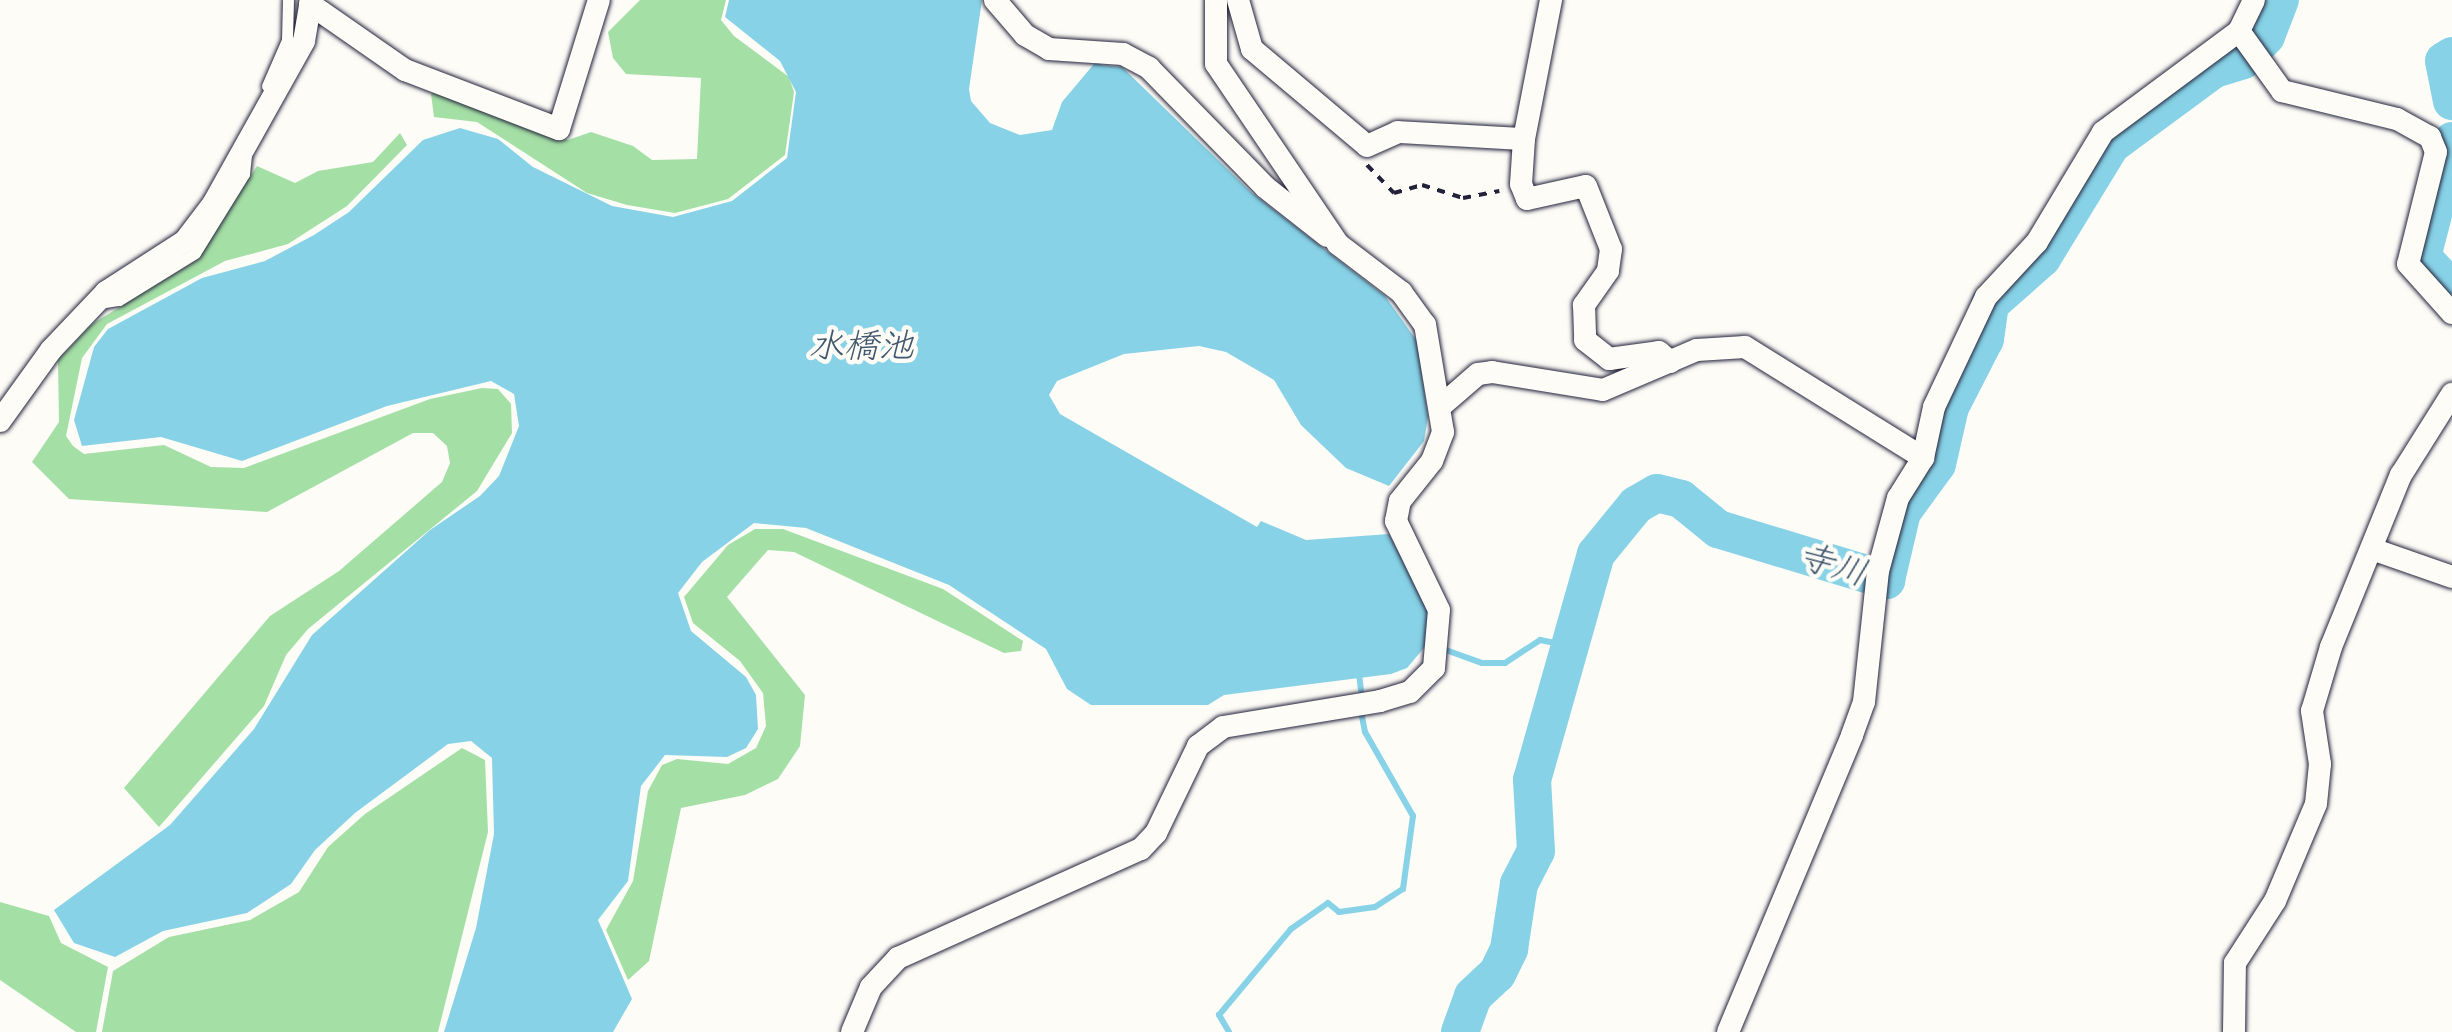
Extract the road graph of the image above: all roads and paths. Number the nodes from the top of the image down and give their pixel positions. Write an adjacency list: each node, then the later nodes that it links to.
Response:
1 (599, 0): 7 (street)
2 (995, 0): 13 (street)
3 (1216, 0): 13 (street)
4 (1238, 0): 10 (street)
5 (1551, 0): 9 (street)
6 (2254, 0): 8 (street)
7 (303, 2): 18 (street)
8 (2248, 43): 11 (street); 19 (street)
9 (1524, 139): 10 (street); 12 (street)
10 (1367, 146): 12 (path)
11 (2444, 156): 14 (street)
12 (1521, 184): 15 (street)
13 (1338, 244): 17 (street)
14 (2452, 313)
15 (1670, 362): 17 (street); 19 (street)
16 (2452, 394): 20 (street)
17 (1440, 406): 22 (street)
18 (0, 421)
19 (1923, 458): 23 (street)
20 (2372, 549): 21 (street); 24 (street)
21 (2452, 578)
22 (852, 1032)
23 (1728, 1032)
24 (2234, 1032)

